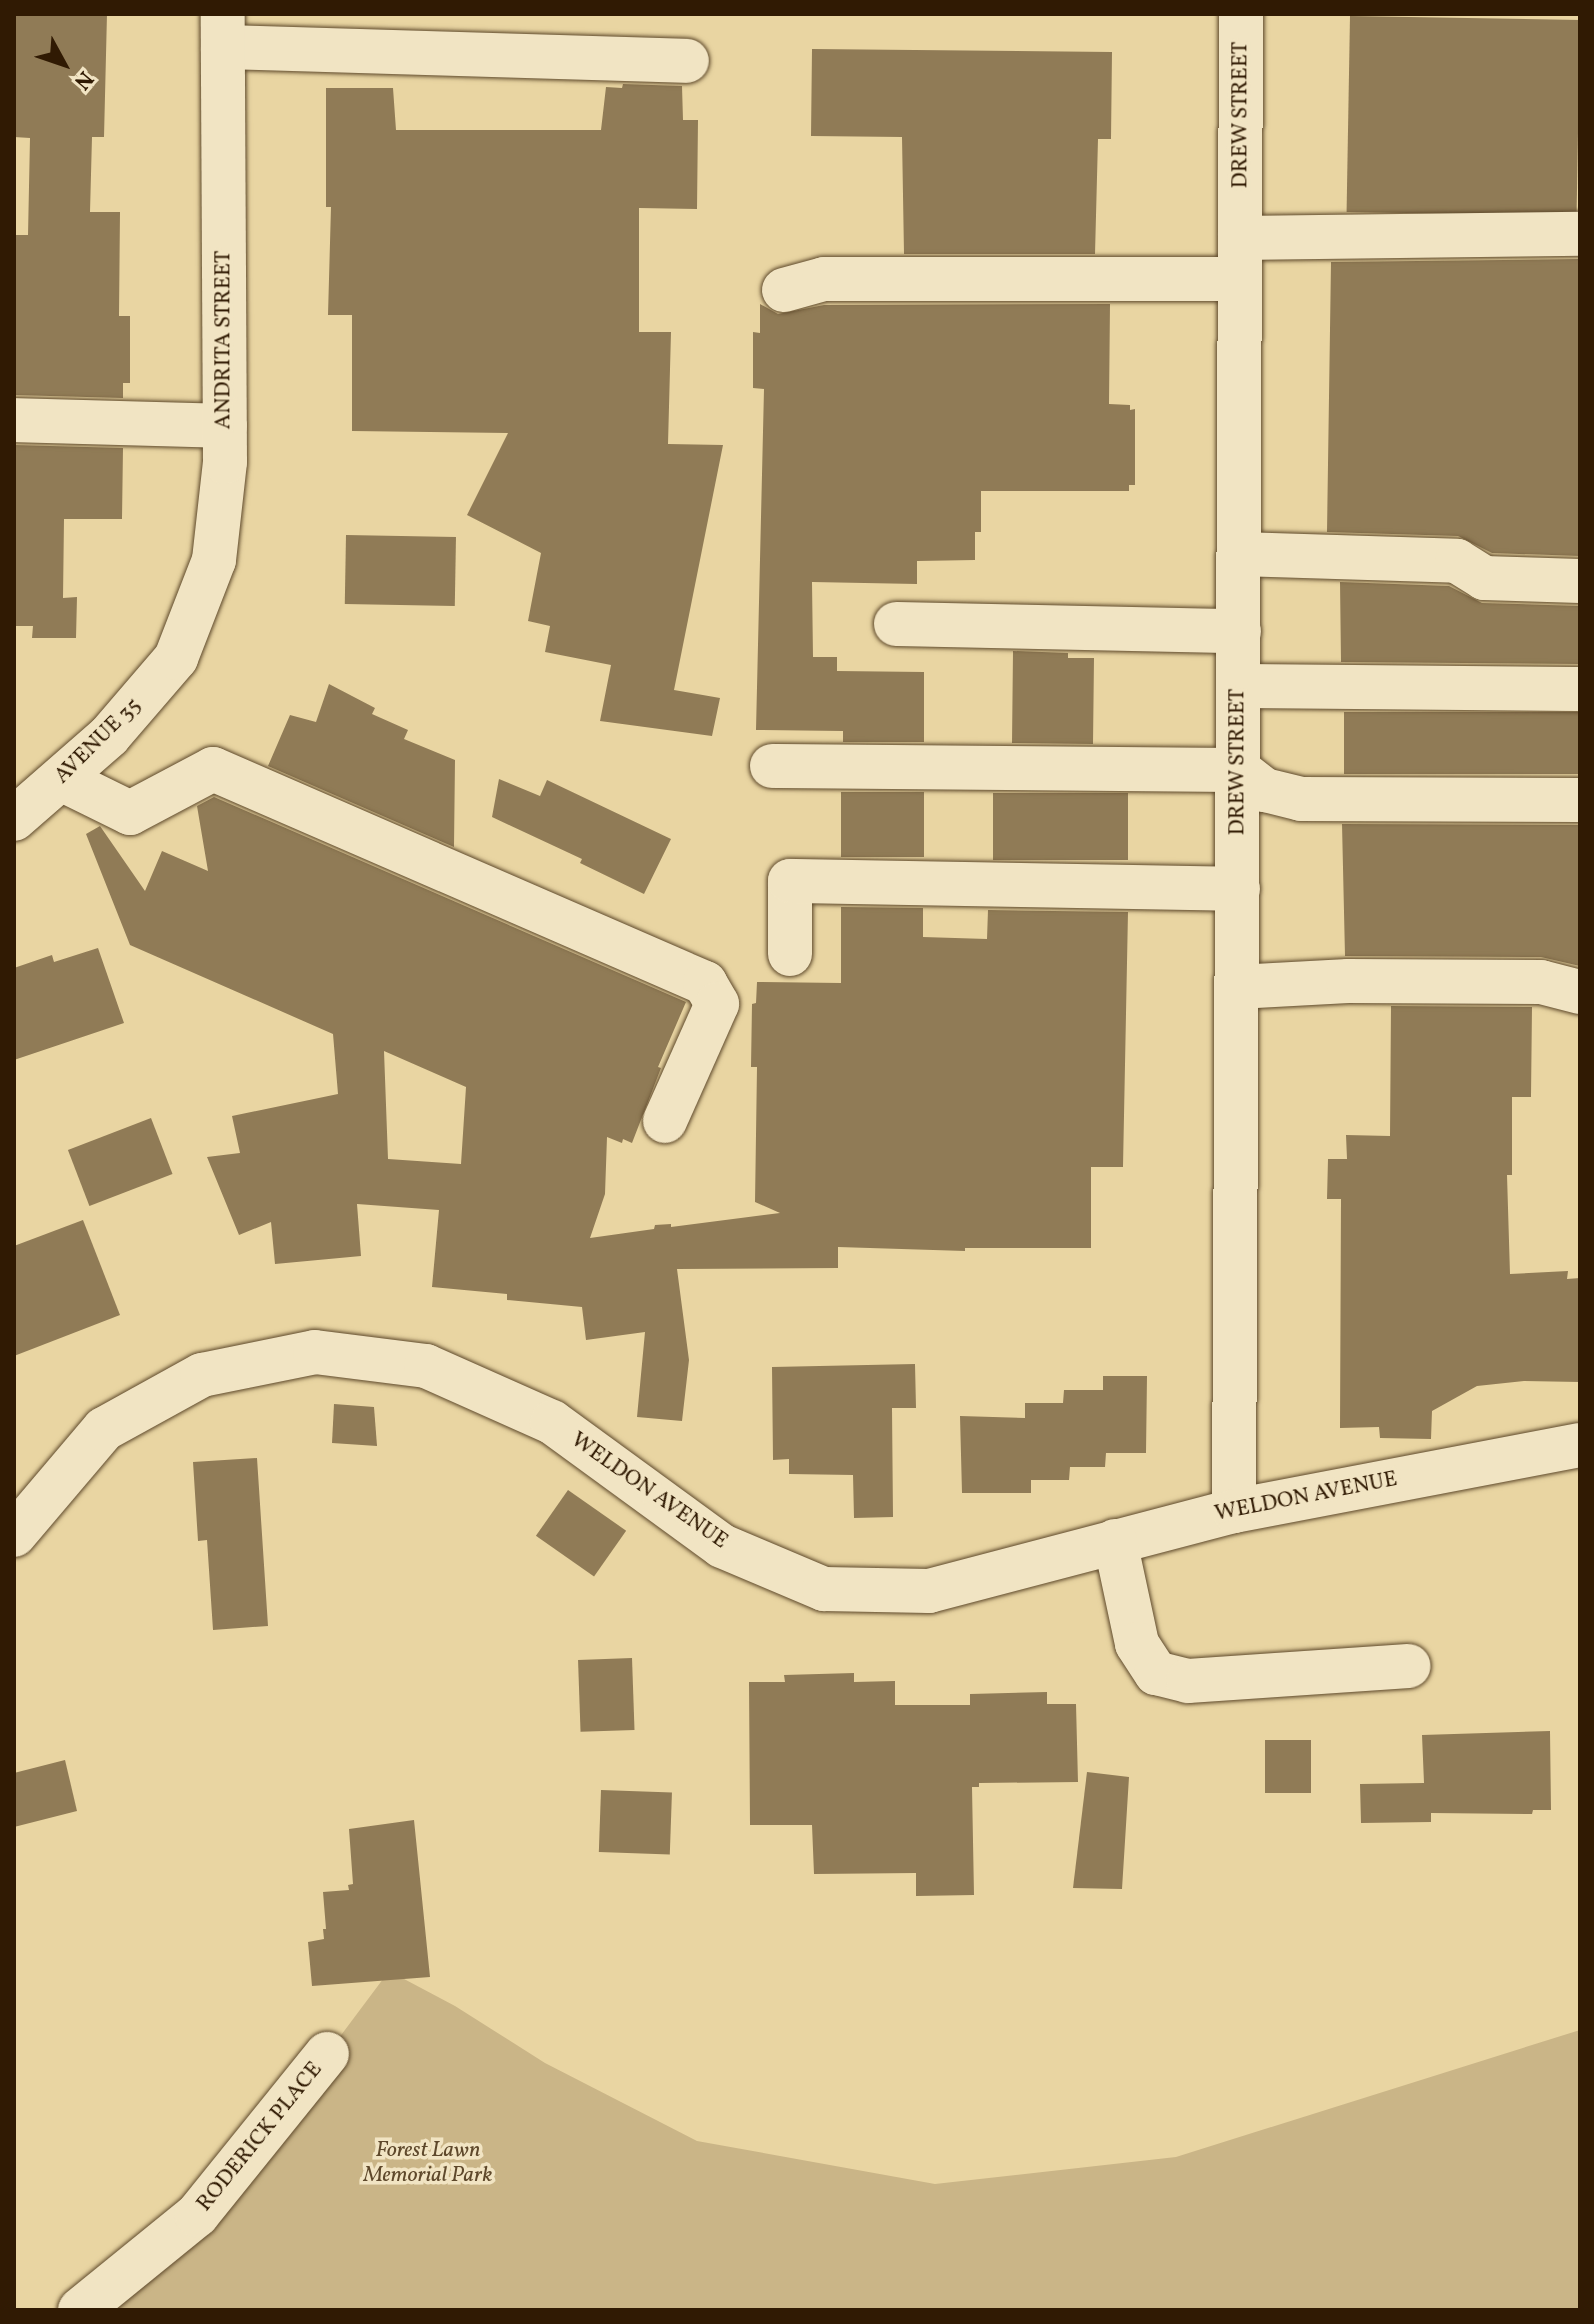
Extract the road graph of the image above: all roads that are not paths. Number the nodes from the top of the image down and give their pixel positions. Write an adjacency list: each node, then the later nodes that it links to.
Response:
1 (1241, 14): 5 (street, DREW STREET)
2 (223, 31): 3 (street); 8 (street, ANDRITA STREET)
3 (687, 61)
4 (1580, 234): 5 (street)
5 (1240, 259): 6 (street); 10 (street, DREW STREET)
6 (784, 290)
7 (14, 398): 8 (street)
8 (225, 410): 9 (street); 14 (street, ANDRITA STREET)
9 (14, 420)
10 (1239, 554): 11 (street); 13 (street, DREW STREET)
11 (1580, 581)
12 (896, 624): 13 (street)
13 (1239, 631): 15 (street, DREW STREET)
14 (176, 658): 19 (street, AVENUE 35)
15 (1239, 686): 16 (street); 18 (street, DREW STREET)
16 (1580, 689)
17 (772, 766): 18 (street)
18 (1239, 770): 20 (street); 22 (street, DREW STREET)
19 (61, 779): 21 (street, AVENUE 35); 26 (street)
20 (1580, 800)
21 (14, 819)
22 (1238, 889): 23 (street); 24 (street, DREW STREET)
23 (790, 954)
24 (1237, 987): 25 (street); 28 (street, DREW STREET)
25 (1580, 992)
26 (665, 1121)
27 (1580, 1445): 28 (street, WELDON AVENUE)
28 (1234, 1511): 30 (street, WELDON AVENUE)
29 (14, 1535): 30 (street, WELDON AVENUE)
30 (1115, 1541): 31 (street)
31 (1408, 1666)
32 (327, 2054): 33 (street, RODERICK PLACE)
33 (80, 2310)

